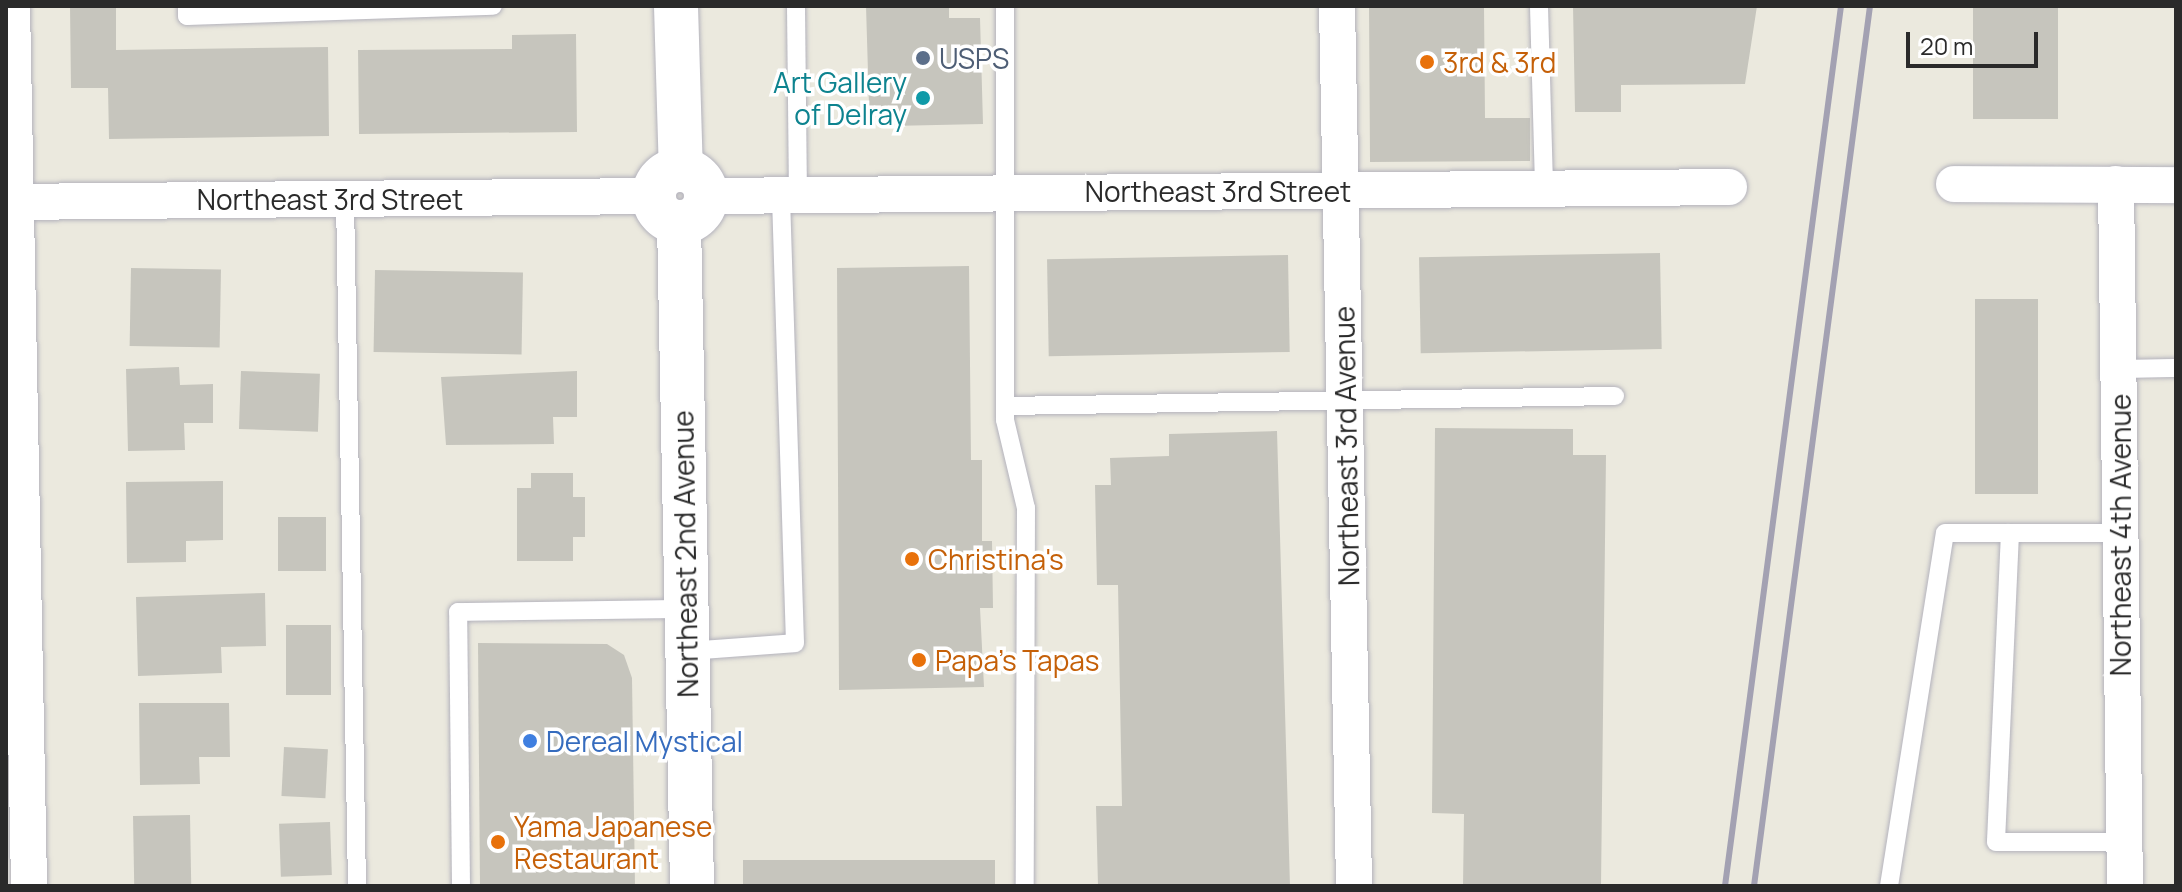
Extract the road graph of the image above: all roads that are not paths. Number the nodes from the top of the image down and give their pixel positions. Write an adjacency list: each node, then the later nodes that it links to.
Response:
1 (12, 6): 19 (street)
2 (676, 6): 16 (street, Northeast 2nd Avenue)
3 (796, 6): 17 (lane)
4 (1005, 6): 15 (lane)
5 (1337, 6): 14 (street, Northeast 3rd Avenue)
6 (1539, 6): 13 (lane)
7 (493, 7): 8 (lane)
8 (187, 11)
9 (1954, 184): 10 (street)
10 (2116, 184): 11 (street); 21 (street, Northeast 4th Avenue)
11 (2176, 185)
12 (1729, 187): 13 (street, Northeast 3rd Street)
13 (1544, 188): 14 (street, Northeast 3rd Street)
14 (1341, 190): 15 (street, Northeast 3rd Street); 23 (street, Northeast 3rd Avenue)
15 (1009, 193): 17 (street, Northeast 3rd Street); 24 (lane)
16 (680, 196): 17 (street, Northeast 3rd Street); 18 (street, Northeast 3rd Street); 27 (street, Northeast 2nd Avenue)
17 (790, 196): 27 (lane)
18 (345, 199): 19 (street, Northeast 3rd Street); 30 (lane)
19 (11, 202): 29 (street)
20 (2176, 368): 21 (lane)
21 (2118, 369): 26 (street, Northeast 4th Avenue)
22 (1615, 396): 23 (lane)
23 (1345, 401): 24 (lane); 34 (street, Northeast 3rd Avenue)
24 (1005, 406): 33 (lane)
25 (2010, 533): 26 (lane); 28 (lane); 35 (lane)
26 (2120, 533): 28 (street, Northeast 4th Avenue)
27 (687, 630): 31 (lane); 32 (street, Northeast 2nd Avenue)
28 (2122, 842): 36 (street, Northeast 4th Avenue)
29 (29, 886)
30 (357, 886)
31 (461, 886)
32 (692, 886)
33 (1025, 886)
34 (1354, 886)
35 (1889, 886)
36 (2125, 886)

